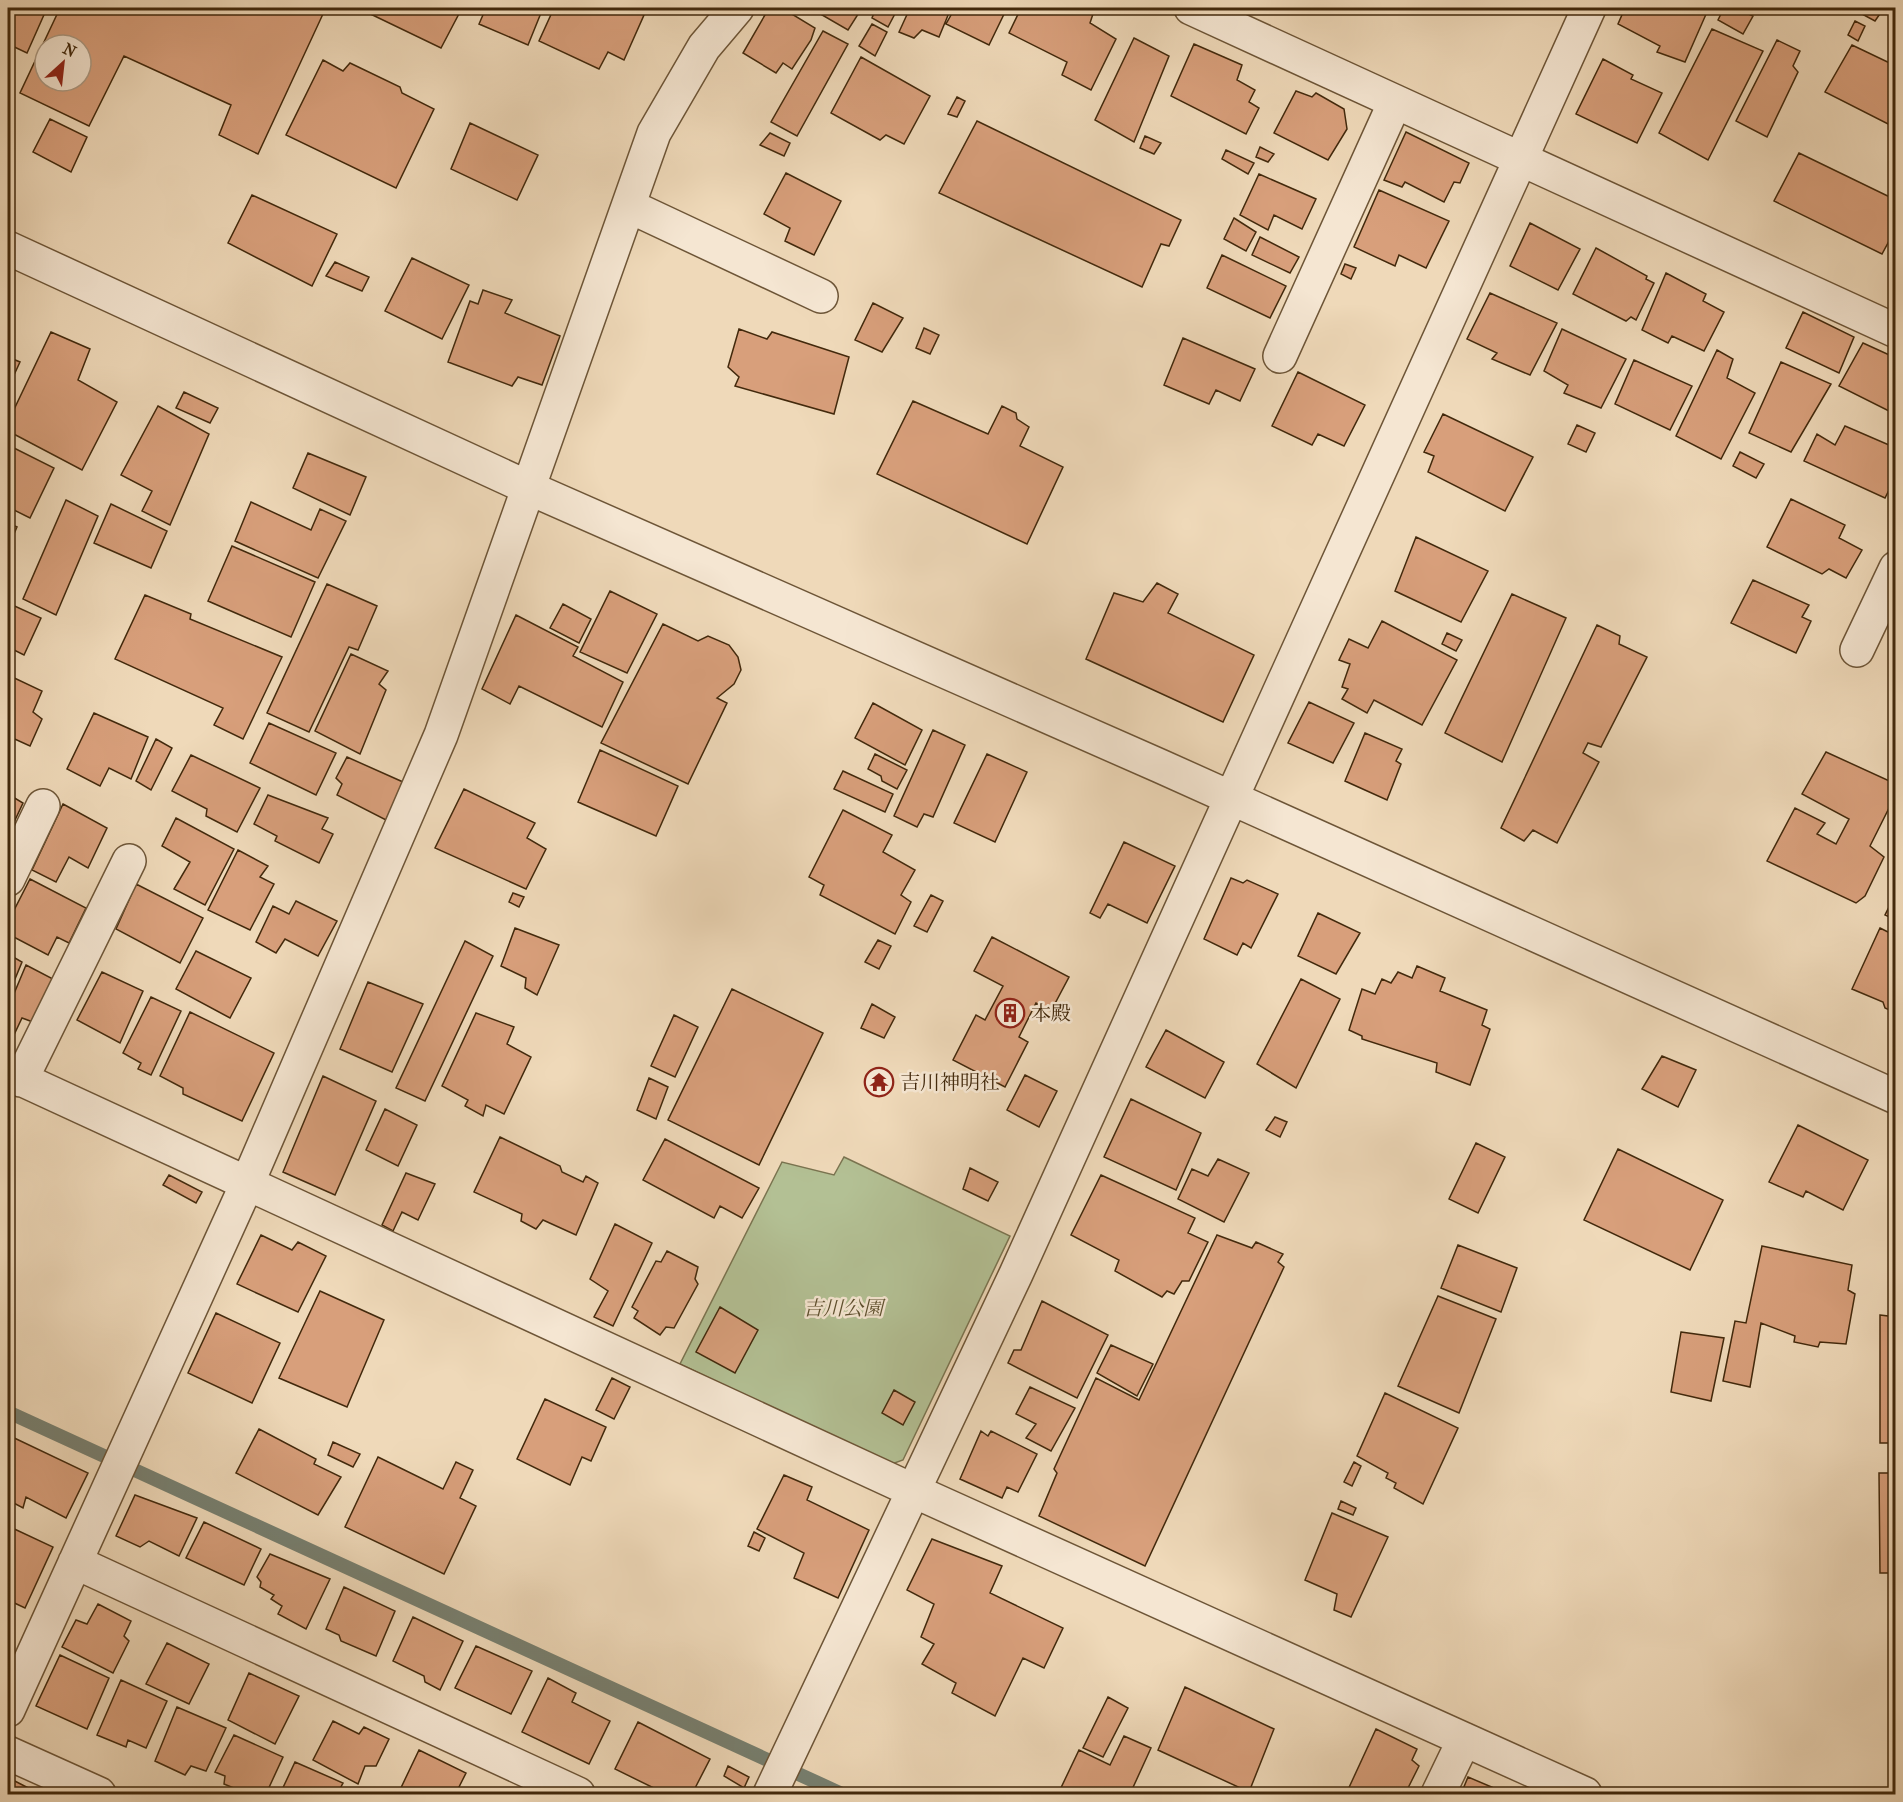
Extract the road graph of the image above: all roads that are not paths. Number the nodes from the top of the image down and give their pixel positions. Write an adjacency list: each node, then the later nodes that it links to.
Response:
1 (738, 8): 6 (street)
2 (1191, 8): 4 (street)
3 (1590, 8): 5 (street)
4 (1395, 102): 5 (street); 10 (street)
5 (1520, 160): 9 (street); 14 (street)
6 (628, 206): 8 (street); 11 (street)
7 (8, 248): 11 (street)
8 (821, 296)
9 (1896, 331)
10 (1280, 356)
11 (529, 488): 14 (street); 20 (street)
12 (1896, 568): 13 (street)
13 (1857, 650)
14 (1230, 797): 19 (street); 21 (street)
15 (43, 806): 17 (street)
16 (129, 861): 18 (street)
17 (8, 879)
18 (14, 1077): 20 (street)
19 (1896, 1096)
20 (247, 1184): 21 (street); 22 (street)
21 (914, 1491): 24 (street); 26 (street)
22 (75, 1562): 23 (street); 28 (street)
23 (8, 1710)
24 (1464, 1740): 29 (street); 30 (street)
25 (8, 1753): 27 (street)
26 (778, 1777)
27 (99, 1794)
28 (578, 1794)
29 (1438, 1794)
30 (1585, 1794)

